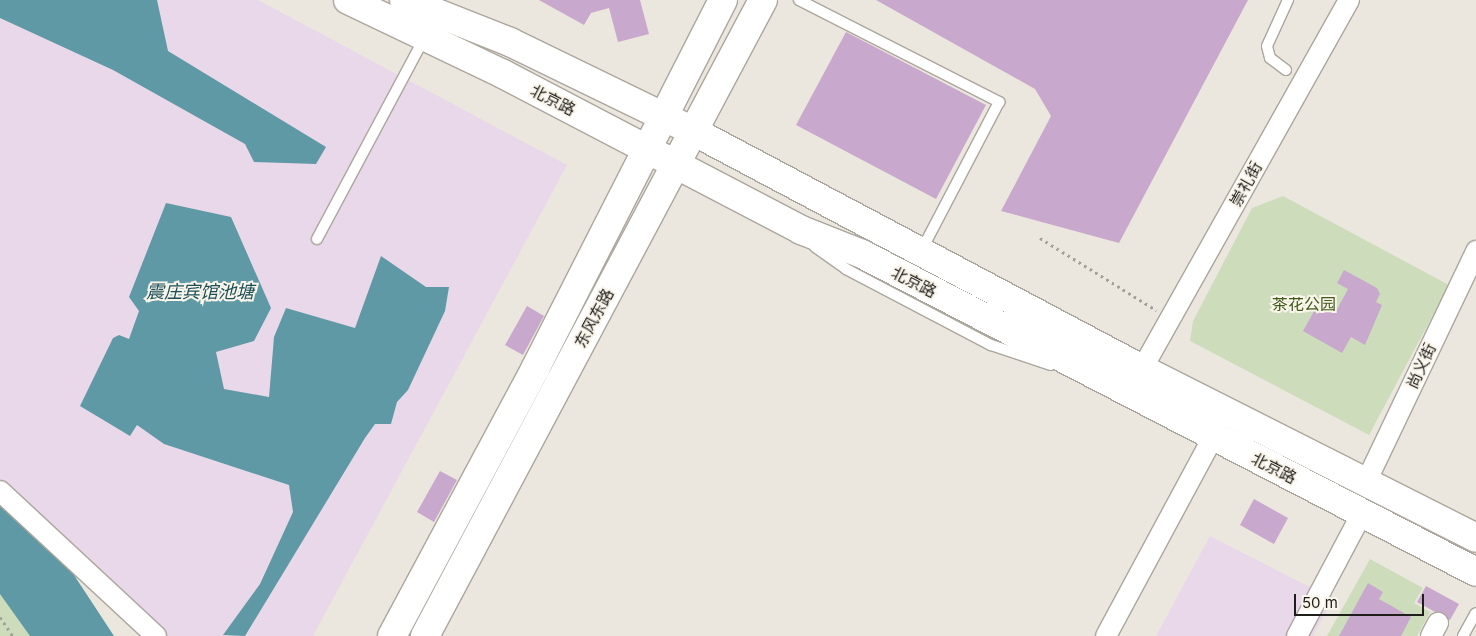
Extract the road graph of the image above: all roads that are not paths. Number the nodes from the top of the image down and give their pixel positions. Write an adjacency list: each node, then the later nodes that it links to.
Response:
1 (348, 0): 8 (main road, 北京路)
2 (404, 0): 10 (main road, 北京路)
3 (723, 0): 10 (main road, 东风东路)
4 (764, 0): 11 (main road, 东风东路)
5 (799, 0): 16 (lane)
6 (1288, 0): 9 (lane)
7 (1349, 0): 17 (street, 崇礼街)
8 (424, 39): 12 (main road, 北京路); 14 (lane)
9 (1286, 70)
10 (661, 116): 11 (main road, 北京路); 12 (main road, 东风东路)
11 (693, 131): 13 (main road, 东风东路); 16 (main road, 北京路)
12 (646, 148): 13 (main road, 北京路); 26 (main road, 东风东路)
13 (677, 164): 18 (main road, 北京路); 27 (main road, 东风东路)
14 (317, 238)
15 (1476, 251): 19 (street, 尚义街)
16 (921, 252): 17 (main road, 北京路)
17 (1142, 368): 19 (main road, 北京路)
18 (1213, 436): 21 (main road, 北京路); 28 (street)
19 (1367, 480): 22 (main road, 北京路)
20 (0, 491): 25 (street)
21 (1362, 514): 23 (main road, 北京路); 29 (street)
22 (1476, 538)
23 (1476, 572)
24 (1476, 613): 30 (lane)
25 (156, 636)
26 (392, 636)
27 (425, 636)
28 (1106, 636)
29 (1297, 636)
30 (1463, 636)

